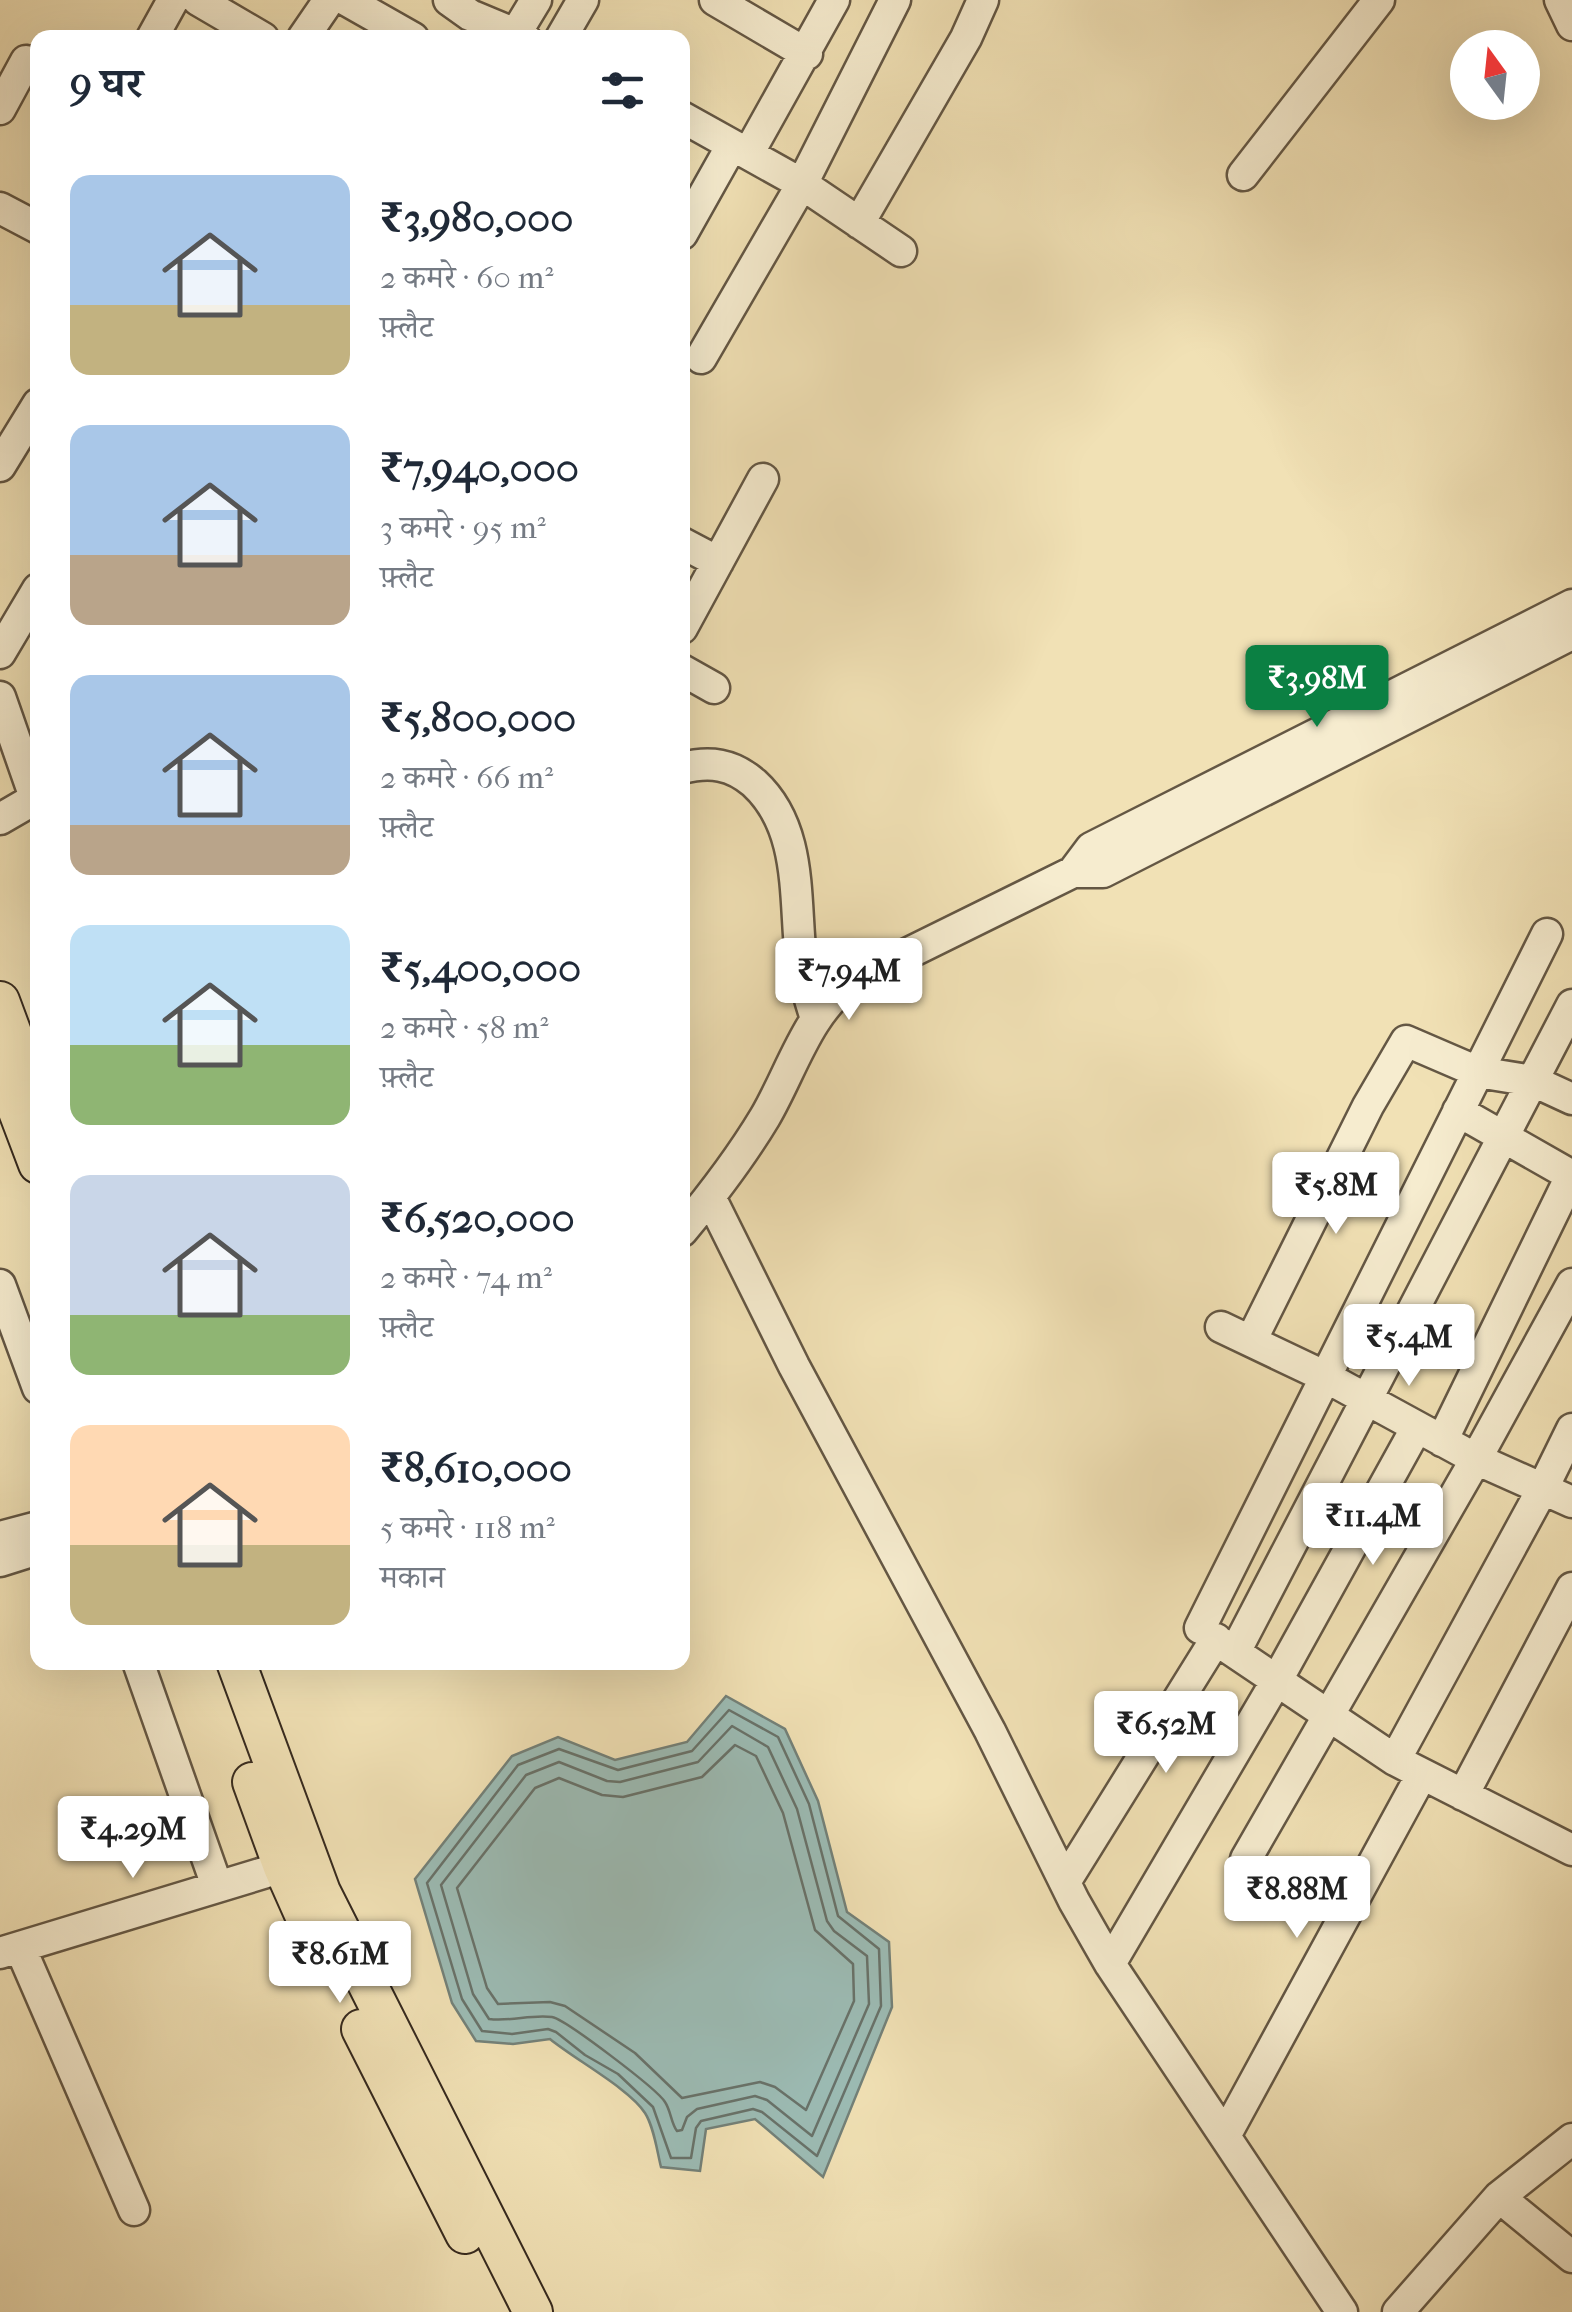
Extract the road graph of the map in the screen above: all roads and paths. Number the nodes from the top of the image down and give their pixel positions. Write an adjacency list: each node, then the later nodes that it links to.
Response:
1 (173, 0): 19 (street)
2 (198, 0): 17 (street)
3 (330, 0): 20 (street)
4 (346, 0): 16 (street)
5 (536, 0): 22 (street)
6 (545, 0): 15 (street)
7 (715, 0): 14 (street)
8 (834, 0): 23 (street)
9 (895, 0): 29 (street)
10 (983, 0): 32 (street)
11 (1379, 0): 28 (street)
12 (1560, 0): 18 (street)
13 (464, 13): 21 (street)
14 (763, 13): 23 (street)
15 (573, 16)
16 (387, 20)
17 (248, 25)
18 (1572, 25)
19 (156, 30)
20 (308, 30)
21 (504, 30)
22 (521, 30)
23 (807, 54): 27 (street)
24 (21, 59): 25 (street)
25 (0, 108)
26 (690, 122): 27 (street)
27 (740, 150): 29 (street); 31 (street)
28 (1243, 174)
29 (802, 184): 32 (street); 35 (street)
30 (0, 208): 33 (street)
31 (690, 222)
32 (860, 222): 34 (street)
33 (30, 224)
34 (901, 251)
35 (701, 358)
36 (30, 417): 37 (street)
37 (0, 466)
38 (763, 479): 40 (street)
39 (690, 547): 40 (street)
40 (718, 562): 43 (street)
41 (30, 602): 45 (street)
42 (1572, 605): 54 (street)
43 (690, 613)
44 (1572, 634): 54 (street)
45 (0, 653)
46 (690, 674): 47 (street)
47 (714, 688)
48 (0, 697): 49 (street)
49 (18, 748): 51 (street)
50 (690, 767): 59 (street)
51 (30, 781)
52 (30, 804): 53 (street)
53 (0, 819)
54 (1073, 872): 59 (street)
55 (1547, 934): 56 (street)
56 (1516, 996): 58 (street); 61 (street)
57 (0, 1001): 62 (main road)
58 (1568, 1013): 63 (street)
59 (816, 1019): 69 (street)
60 (0, 1064): 67 (main road)
61 (1478, 1072): 63 (street); 65 (street); 74 (street)
62 (30, 1080)
63 (1533, 1081): 64 (street); 66 (street)
64 (1572, 1099)
65 (1458, 1111): 66 (street); 76 (street)
66 (1504, 1136): 68 (street); 77 (street)
67 (30, 1143)
68 (1572, 1176): 79 (street)
69 (710, 1197): 70 (street); 101 (street)
70 (690, 1221)
71 (1572, 1284): 80 (street)
72 (0, 1285): 75 (street)
73 (1222, 1327): 74 (street)
74 (1251, 1341): 76 (street)
75 (30, 1366)
76 (1324, 1376): 77 (street); 89 (street)
77 (1368, 1400): 79 (street); 89 (street)
78 (1572, 1428): 81 (street)
79 (1429, 1434): 80 (street); 93 (street)
80 (1476, 1459): 81 (street); 94 (street)
81 (1544, 1488): 82 (street); 95 (street)
82 (1572, 1502)
83 (30, 1529): 84 (street)
84 (0, 1538)
85 (30, 1551): 86 (street)
86 (0, 1560)
87 (1572, 1588): 88 (street)
88 (1564, 1622): 97 (street)
89 (1209, 1634): 93 (street); 101 (street)
90 (141, 1670): 102 (street)
91 (212, 1670): 100 (main road)
92 (239, 1670): 111 (main road)
93 (1277, 1680): 94 (street); 104 (street)
94 (1330, 1716): 95 (street); 99 (street)
95 (1394, 1760): 96 (street)
96 (1422, 1774): 97 (street); 105 (street)
97 (1463, 1795): 98 (street)
98 (1569, 1841)
99 (1246, 1859)
100 (283, 1867): 102 (street); 110 (main road)
101 (1065, 1882): 104 (street)
102 (218, 1886): 103 (street)
103 (10, 1950): 108 (street)
104 (1110, 1964): 105 (street)
105 (1225, 2136): 112 (street)
106 (1572, 2139): 107 (street)
107 (1499, 2197): 109 (street); 113 (street)
108 (134, 2210)
109 (1572, 2257)
110 (504, 2312)
111 (533, 2312)
112 (1342, 2312)
113 (1398, 2312)

